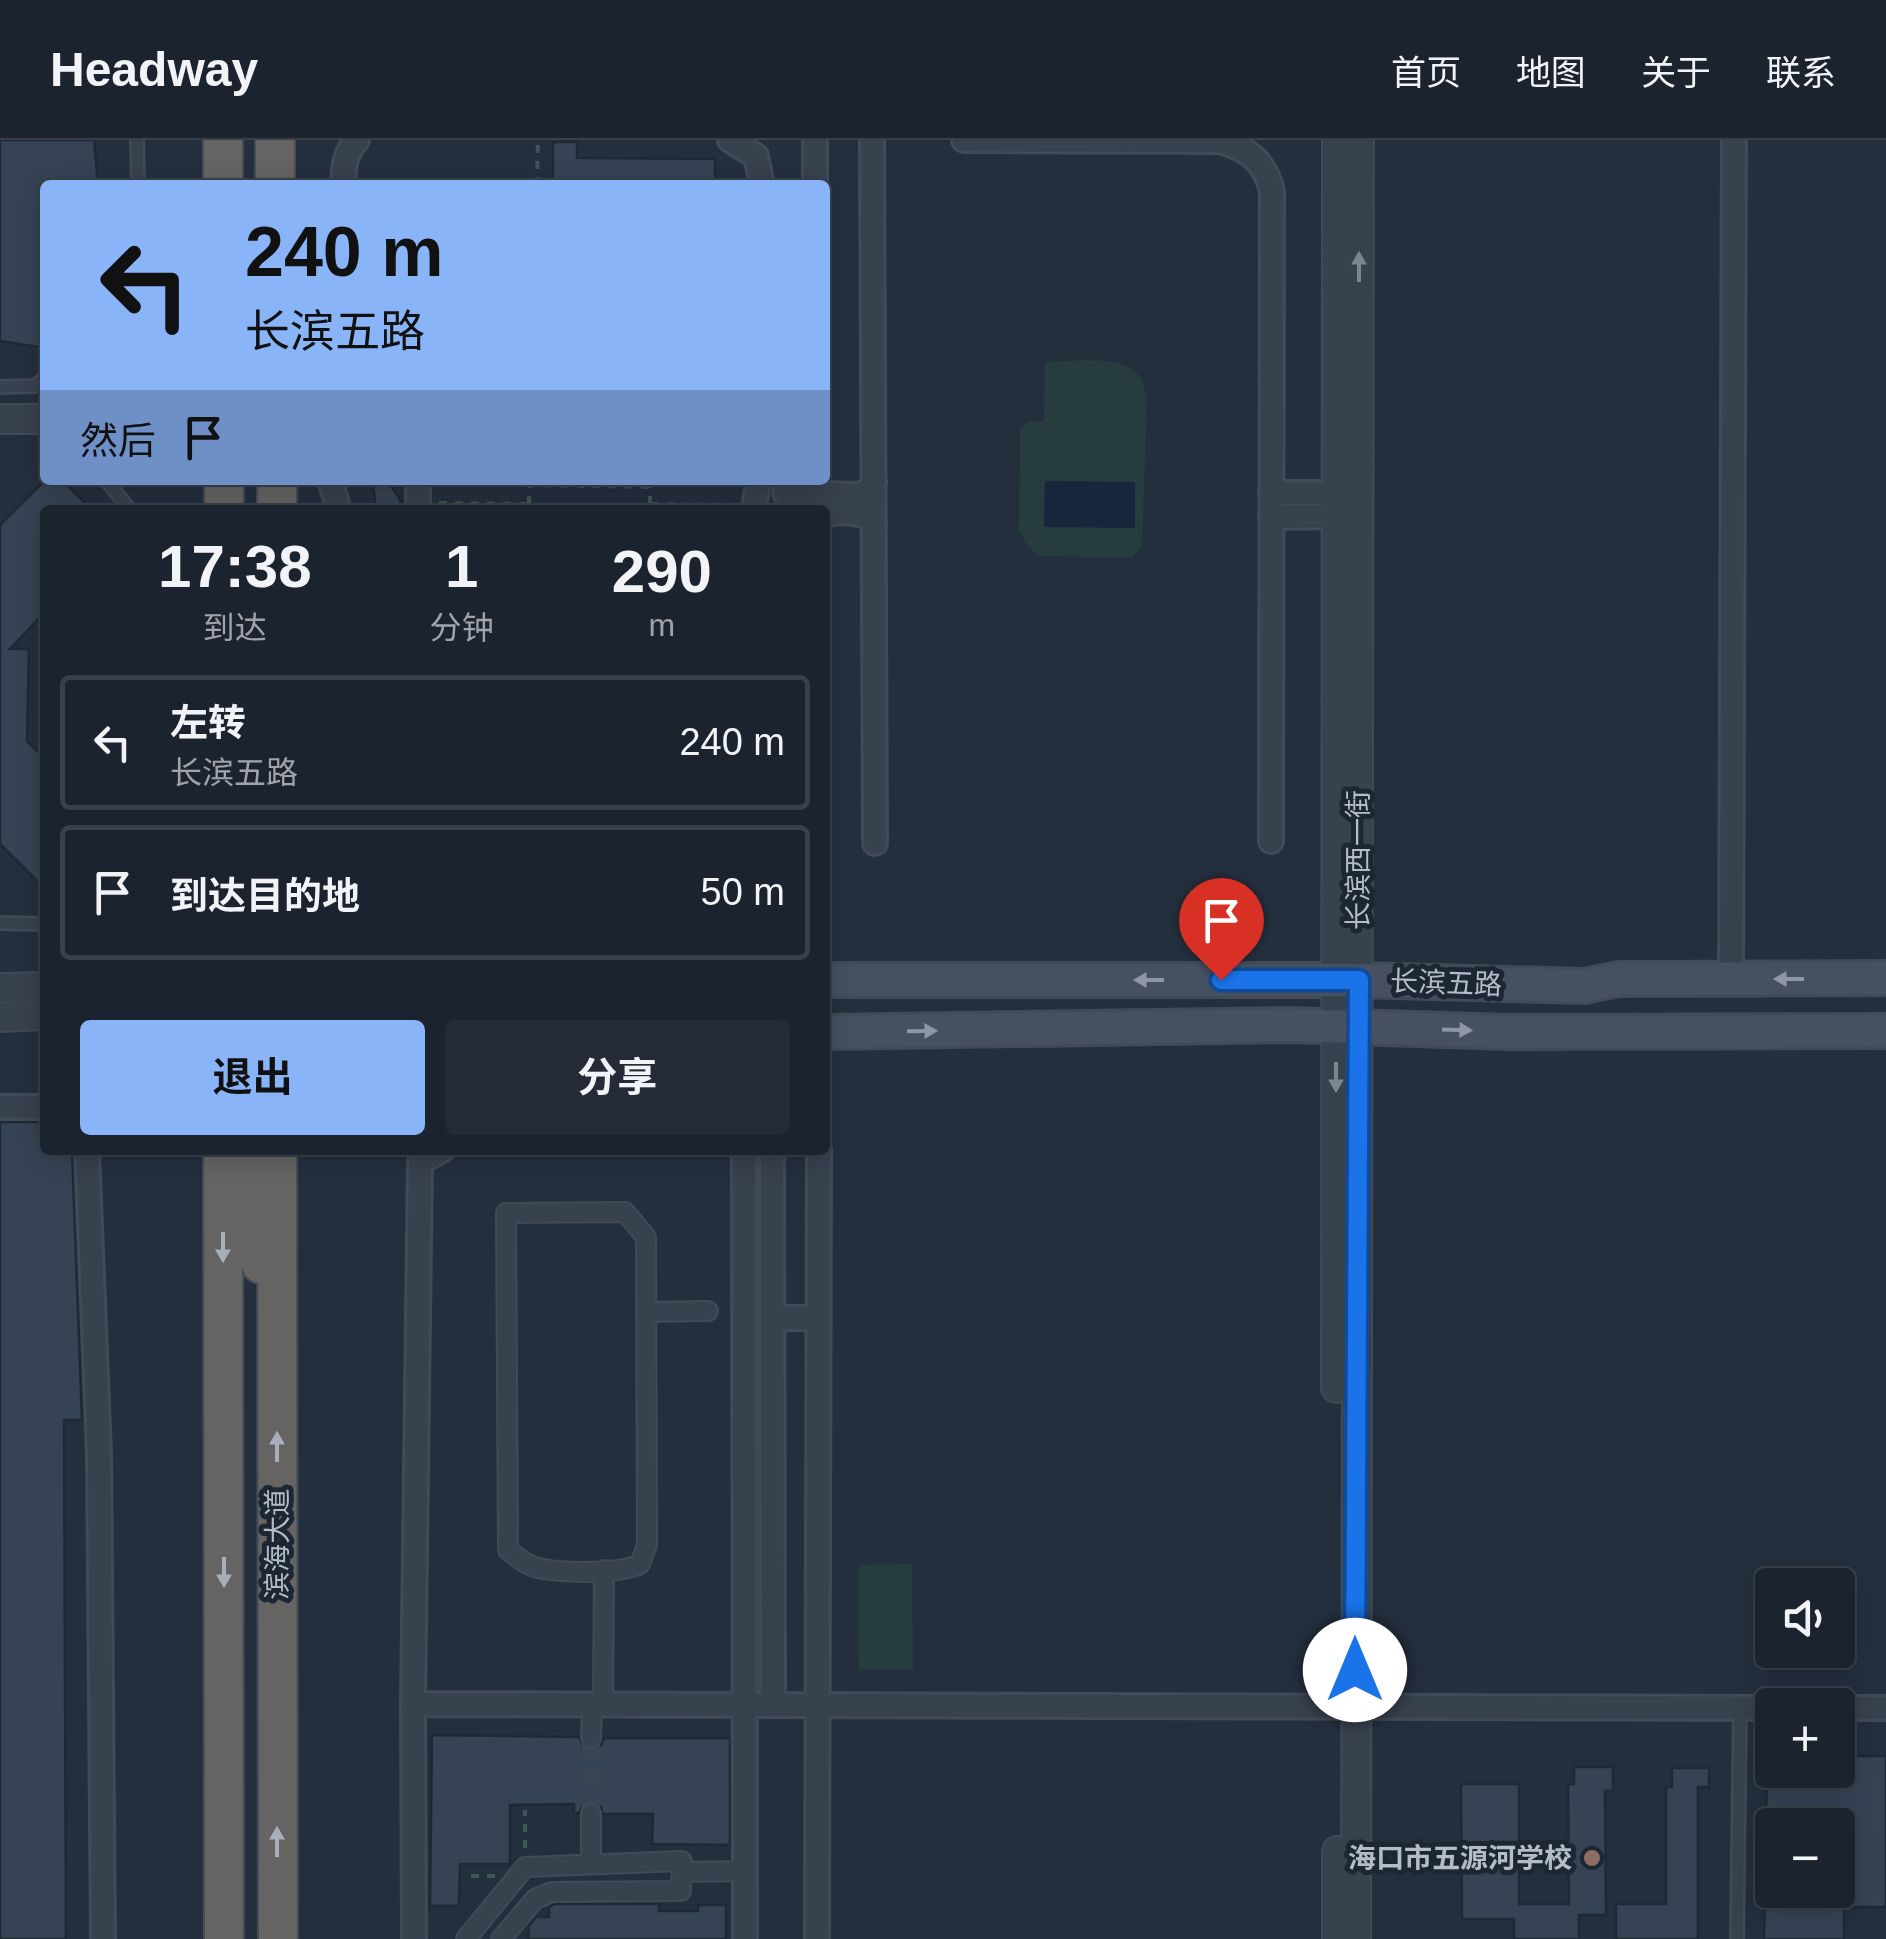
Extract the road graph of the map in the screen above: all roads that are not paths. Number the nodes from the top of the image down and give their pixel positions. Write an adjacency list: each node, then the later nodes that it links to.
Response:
1 (137, 140): 12 (lane)
2 (223, 140): 13 (highway)
3 (275, 140): 14 (highway)
4 (357, 140): 15 (street)
5 (730, 140): 16 (street)
6 (815, 140): 17 (street)
7 (872, 140): 22 (street)
8 (964, 140): 27 (street)
9 (1337, 140): 28 (street, 长滨西一街)
10 (1358, 140): 38 (street, 长滨西一街, one-way to 10)
11 (1734, 140): 36 (street)
12 (138, 180)
13 (223, 180)
14 (276, 180)
15 (343, 180)
16 (761, 180)
17 (815, 180)
18 (40, 382): 19 (lane)
19 (0, 387)
20 (40, 418): 21 (street)
21 (0, 419)
22 (874, 482): 25 (street); 30 (street)
23 (110, 485): 26 (lane)
24 (781, 494): 25 (street)
25 (818, 499)
26 (126, 505)
27 (1271, 505): 28 (street); 31 (street)
28 (1338, 505): 38 (street, 长滨西一街)
29 (830, 509): 30 (street)
30 (874, 524): 32 (street)
31 (1271, 841)
32 (875, 843)
33 (0, 923): 34 (lane)
34 (40, 924)
35 (1886, 978): 36 (main road, 长滨五路, one-way to 36)
36 (1731, 979): 38 (main road, 长滨五路)
37 (830, 980): 38 (main road, 长滨五路, one-way to 37)
38 (1348, 980): 43 (street, 长滨西一街)
39 (0, 988): 40 (street)
40 (40, 1000)
41 (40, 1002): 42 (street)
42 (0, 1016)
43 (1348, 1026): 44 (main road, 长滨五路, one-way to 44); 45 (main road, 长滨五路, one-way to 43); 69 (street, 长滨西一街)
44 (1886, 1031)
45 (830, 1032)
46 (0, 1107): 47 (street)
47 (40, 1108)
48 (87, 1155): 79 (street)
49 (205, 1155): 57 (street)
50 (223, 1155): 57 (highway, 滨海大道)
51 (250, 1155): 62 (highway)
52 (278, 1155): 62 (highway, 滨海大道)
53 (433, 1155): 64 (street)
54 (744, 1155): 65 (street)
55 (772, 1155): 60 (street)
56 (819, 1155): 61 (street)
57 (223, 1197): 80 (highway, 滨海大道, one-way to 80)
58 (708, 1311): 59 (street)
59 (646, 1312): 63 (street); 63 (street)
60 (772, 1318): 61 (street); 67 (street)
61 (818, 1318): 68 (street)
62 (277, 1345): 81 (highway, 滨海大道, one-way to 62)
63 (604, 1570): 66 (street)
64 (413, 1704): 66 (street); 82 (street)
65 (743, 1704): 66 (street); 67 (street); 77 (street)
66 (598, 1705): 74 (street)
67 (773, 1705): 68 (street)
68 (817, 1705): 69 (street); 86 (street)
69 (1346, 1708): 70 (street); 87 (street, 长滨西一街); 88 (street, 长滨西一街)
70 (1740, 1708): 71 (street); 89 (lane)
71 (1755, 1708)
72 (1855, 1708): 73 (street)
73 (1886, 1708)
74 (591, 1738)
75 (591, 1814): 76 (street)
76 (591, 1863): 78 (street); 83 (street)
77 (744, 1871): 78 (street); 85 (street)
78 (682, 1872): 84 (street)
79 (102, 1939)
80 (224, 1939)
81 (278, 1939)
82 (414, 1939)
83 (466, 1939)
84 (501, 1939)
85 (745, 1939)
86 (817, 1939)
87 (1336, 1939)
88 (1356, 1939)
89 (1738, 1939)

